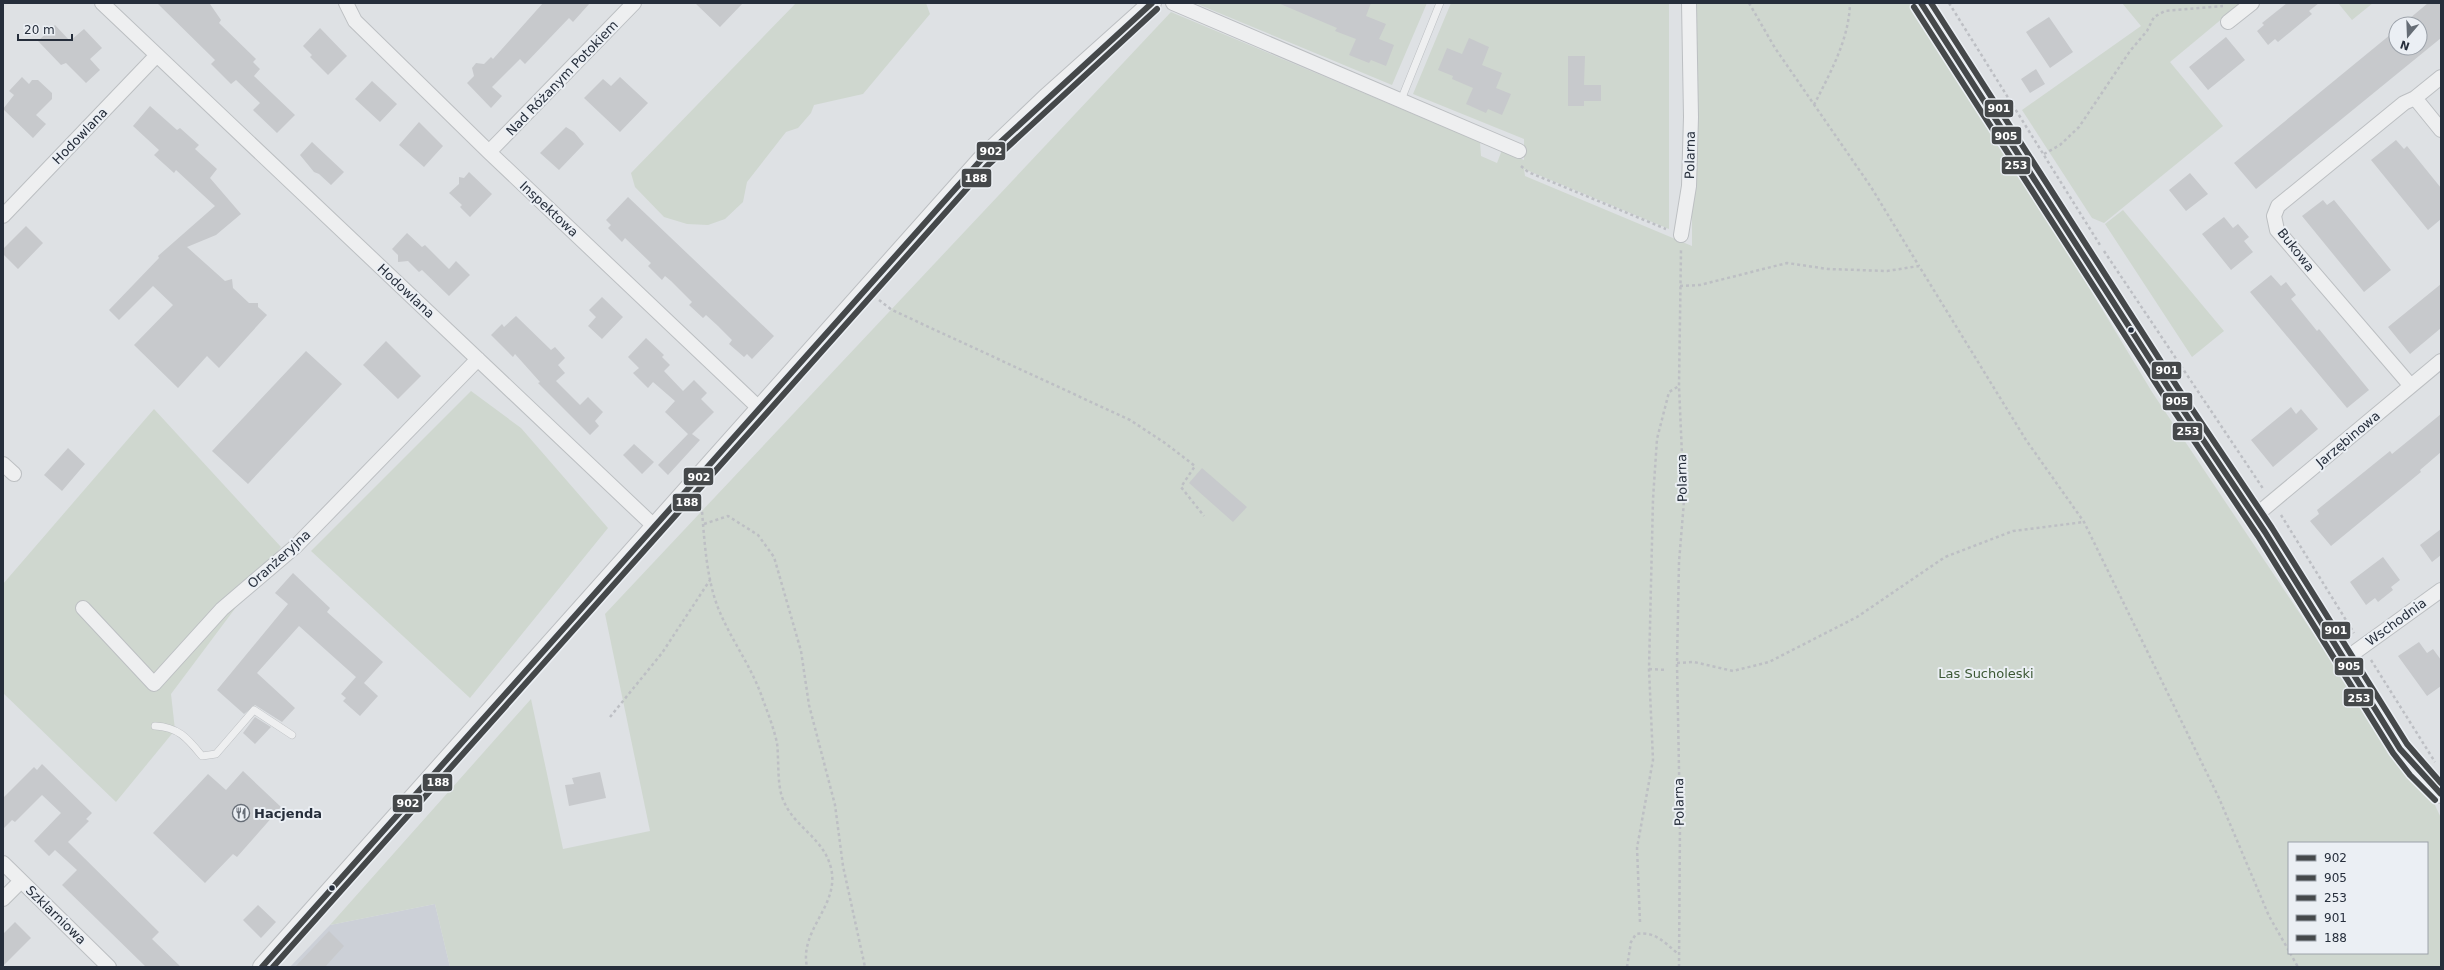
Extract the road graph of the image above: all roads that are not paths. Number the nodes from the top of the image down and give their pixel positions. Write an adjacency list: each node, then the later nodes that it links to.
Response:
1 (102, 3): 11 (street, Hodowlana)
2 (346, 3): 17 (street, Inspektowa)
3 (634, 3): 17 (street, Nad Różanym Potokiem)
4 (1152, 3): 23 (street)
5 (1173, 3): 14 (street)
6 (1440, 3): 14 (lane)
7 (1689, 3): 19 (street, Polarna)
8 (1920, 3): 26 (street)
9 (2252, 3): 10 (street)
10 (2228, 22)
11 (157, 55): 18 (street, Hodowlana); 20 (street, Hodowlana)
12 (2441, 77): 13 (street, Bukowa)
13 (2415, 98): 15 (street); 22 (street, Bukowa)
14 (1401, 100): 16 (street)
15 (2441, 130)
16 (1519, 151)
17 (489, 152): 23 (street, Inspektowa)
18 (3, 216)
19 (1681, 235)
20 (478, 359): 27 (street, Hodowlana); 29 (street, Oranżeryjna)
21 (2441, 361): 22 (street, Jarzębinowa)
22 (2410, 386): 26 (street, Jarzębinowa)
23 (760, 409): 27 (street)
24 (3, 464): 25 (street)
25 (14, 474)
26 (2255, 516): 30 (street)
27 (655, 527): 38 (street)
28 (2441, 590): 30 (street, Wschodnia)
29 (83, 608)
30 (2348, 658): 33 (street)
31 (155, 726): 32 (lane)
32 (292, 735)
33 (2441, 794)
34 (3, 863): 35 (street, Szklarniowa)
35 (21, 881): 36 (street); 37 (street, Szklarniowa)
36 (3, 899)
37 (109, 967)
38 (262, 967)

